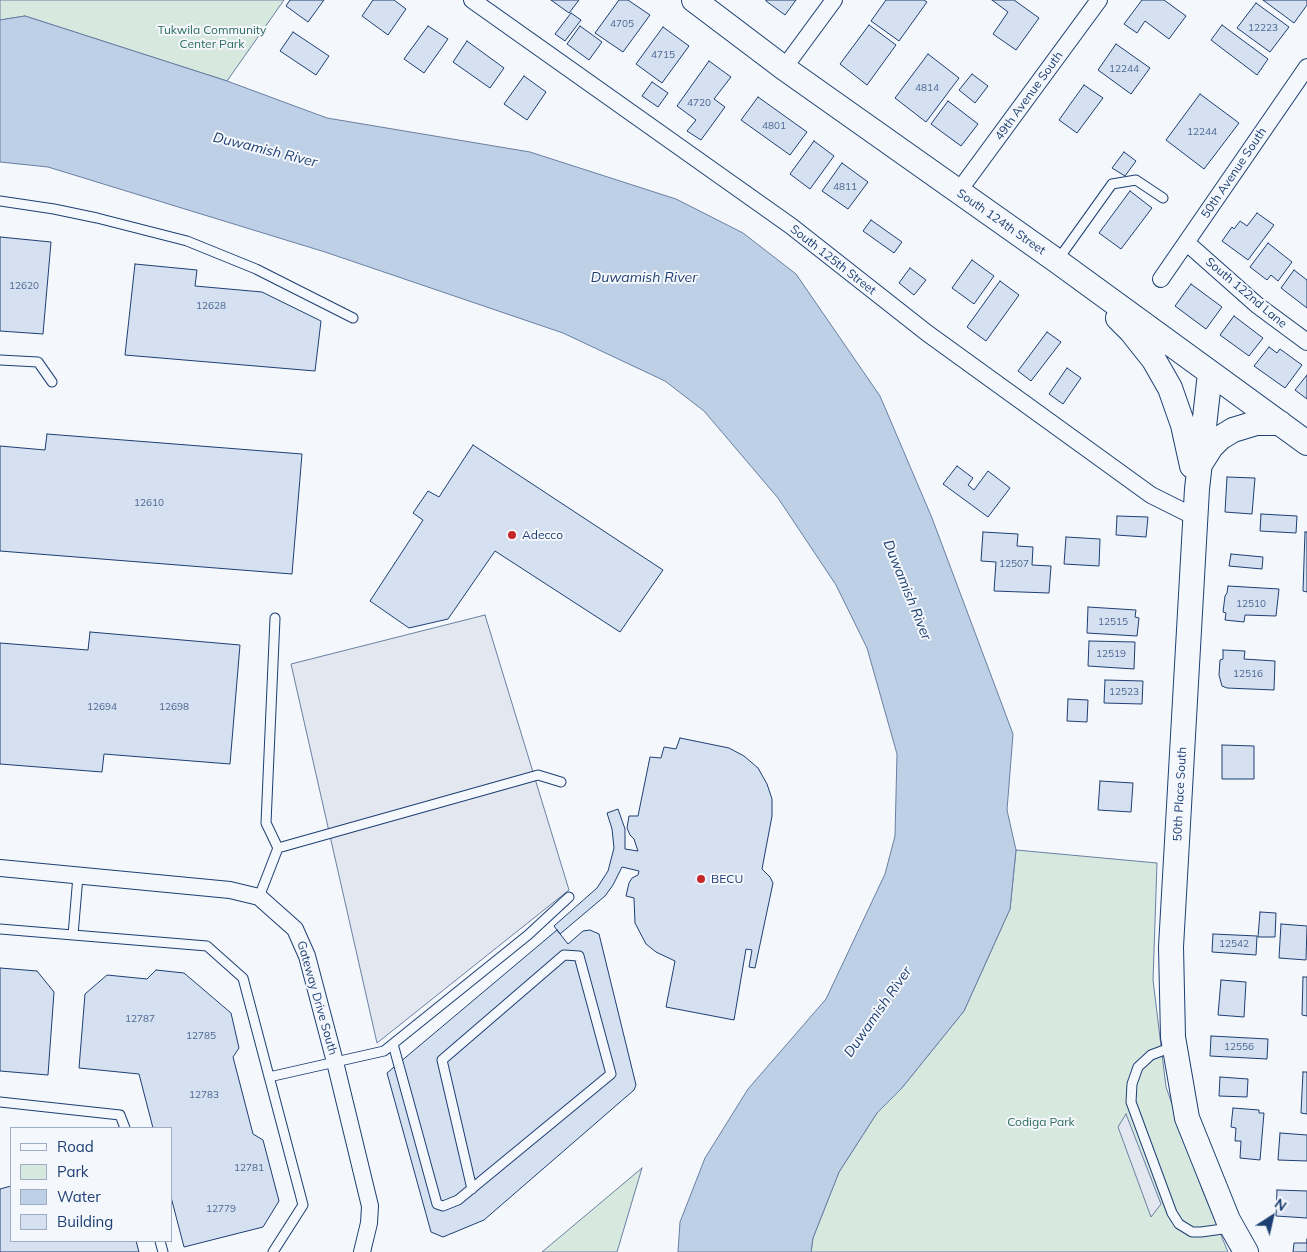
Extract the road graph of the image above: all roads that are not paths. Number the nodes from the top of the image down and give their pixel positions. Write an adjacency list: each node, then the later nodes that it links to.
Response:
1 (472, 0): 22 (street, South 125th Street)
2 (694, 0): 6 (street, South 124th Street)
3 (834, 0): 6 (street)
4 (1099, 0): 7 (street, 49th Avenue South)
5 (1307, 67): 10 (street, 50th Avenue South)
6 (784, 68): 7 (street, South 124th Street)
7 (958, 192): 11 (street, South 124th Street)
8 (1163, 198): 11 (lane)
9 (0, 201): 13 (lane)
10 (1187, 242): 12 (street, 50th Avenue South); 14 (street, South 122nd Lane)
11 (1064, 267): 16 (street, South 124th Street); 18 (street)
12 (1161, 279)
13 (353, 318)
14 (1307, 342)
15 (0, 360): 17 (lane)
16 (1210, 373): 18 (street); 19 (street, South 124th Street); 21 (street, 50th Place South)
17 (52, 382)
18 (1178, 411): 21 (street)
19 (1280, 424): 20 (street, South 124th Street); 21 (street)
20 (1307, 443)
21 (1197, 479): 22 (street, 50th Place South)
22 (1195, 517): 33 (street, 50th Place South)
23 (275, 618): 25 (lane)
24 (561, 782): 25 (lane)
25 (278, 848): 29 (lane)
26 (0, 868): 27 (street, Gateway Drive South)
27 (78, 876): 29 (street, Gateway Drive South); 31 (lane)
28 (569, 897): 32 (lane)
29 (259, 898): 34 (street, Gateway Drive South)
30 (0, 929): 31 (lane)
31 (73, 935): 35 (lane)
32 (393, 1044): 34 (lane); 38 (lane)
33 (1175, 1046): 39 (street, 50th Place South); 39 (lane)
34 (335, 1062): 35 (lane); 41 (street, Gateway Drive South)
35 (270, 1077): 40 (lane)
36 (0, 1102): 37 (lane)
37 (124, 1127)
38 (472, 1189): 38 (lane)
39 (1233, 1227): 42 (street, 50th Place South)
40 (272, 1252)
41 (362, 1252)
42 (1246, 1252)

